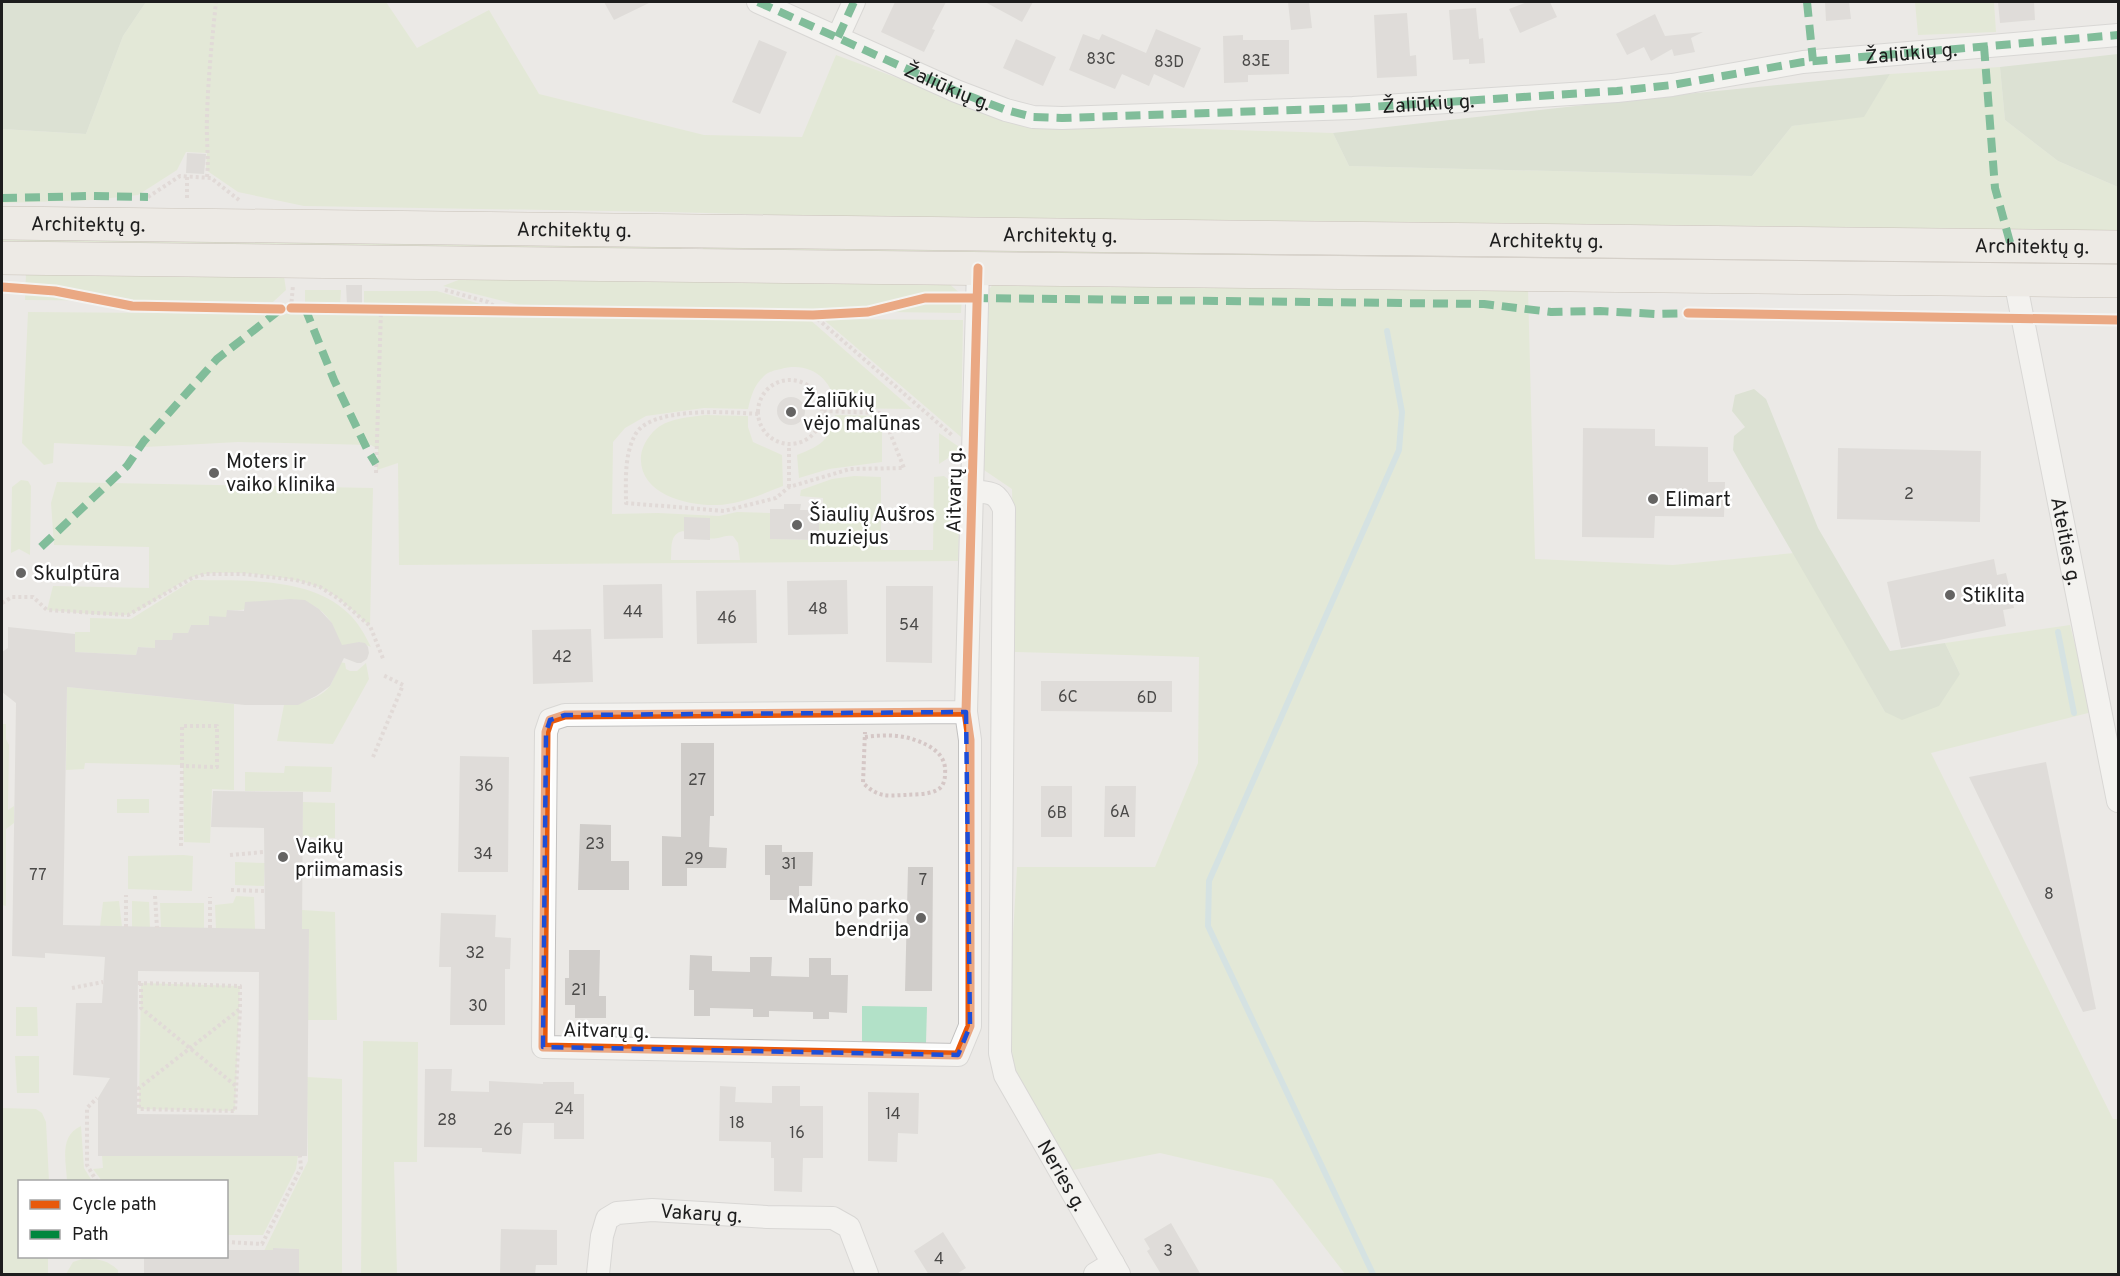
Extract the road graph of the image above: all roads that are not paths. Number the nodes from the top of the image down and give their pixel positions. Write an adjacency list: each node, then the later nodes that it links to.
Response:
1 (758, 2): 4 (street, Žaliūkių g.)
2 (854, 2): 4 (street)
3 (2118, 35): 4 (street, Žaliūkių g.)
4 (838, 37)
5 (2, 223): 6 (main road, Architektų g.)
6 (692, 232): 7 (main road, Architektų g.); 11 (main road)
7 (1277, 239): 8 (main road, Architektų g.); 13 (main road)
8 (2011, 246): 9 (main road, Architektų g.); 14 (main road)
9 (2118, 247)
10 (2, 258): 11 (main road, Architektų g.)
11 (692, 265): 12 (main road, Architektų g.)
12 (978, 268): 13 (main road, Architektų g.); 16 (street, Aitvarų g.)
13 (1277, 271): 14 (main road, Architektų g.)
14 (2015, 280): 15 (main road, Architektų g.); 18 (street, Ateities g.)
15 (2118, 281)
16 (972, 491): 17 (street, Aitvarų g.); 19 (street, Neries g.)
17 (966, 712): 17 (street, Aitvarų g.)
18 (2118, 801)
19 (1109, 1271)
20 (598, 1275): 21 (street, Vakarų g.)
21 (867, 1275)

